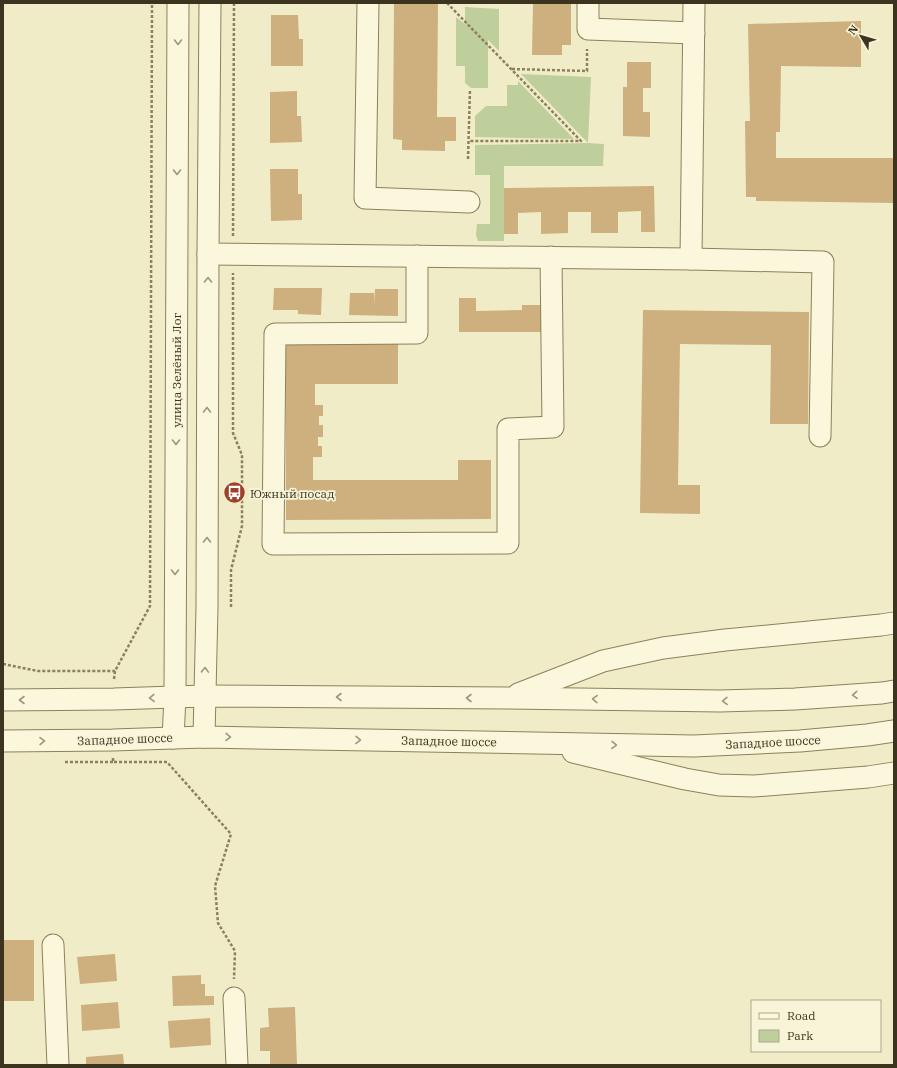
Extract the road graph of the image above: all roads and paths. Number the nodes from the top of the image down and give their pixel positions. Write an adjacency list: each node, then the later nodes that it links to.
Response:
1 (152, 3): 25 (path)
2 (178, 3): 28 (street, улица Зелёный Лог, one-way to 28)
3 (210, 3): 16 (street)
4 (234, 3): 17 (path)
5 (368, 3): 15 (street)
6 (447, 3): 11 (path)
7 (588, 3): 9 (street)
8 (694, 3): 10 (street)
9 (588, 29): 10 (street); 11 (path)
10 (694, 33): 20 (street)
11 (511, 69): 13 (path)
12 (470, 89): 13 (path)
13 (469, 141): 14 (path)
14 (468, 159)
15 (469, 202)
16 (208, 254): 17 (street); 27 (street, one-way to 16)
17 (233, 254): 18 (street); 22 (path)
18 (417, 256): 19 (street); 19 (street)
19 (551, 257): 20 (street)
20 (691, 259): 21 (street)
21 (820, 436)
22 (231, 607)
23 (894, 623): 29 (street)
24 (3, 664): 25 (path)
25 (115, 671): 30 (path)
26 (894, 691): 29 (street, one-way to 29)
27 (204, 696): 28 (street); 29 (street, one-way to 27); 33 (street)
28 (175, 697): 30 (street, one-way to 30); 34 (street, улица Зелёный Лог)
29 (508, 698)
30 (114, 699): 31 (street, one-way to 31)
31 (3, 700)
32 (894, 731): 37 (street, Западное шоссе, one-way to 32)
33 (204, 737): 34 (street, Западное шоссе); 37 (street, Западное шоссе, one-way to 37)
34 (173, 738): 35 (street, Западное шоссе)
35 (113, 740): 36 (street, Западное шоссе, one-way to 35); 40 (path)
36 (3, 741)
37 (534, 743): 38 (street)
38 (894, 773)
39 (53, 946): 41 (street)
40 (234, 998): 42 (street)
41 (58, 1065)
42 (237, 1065)

